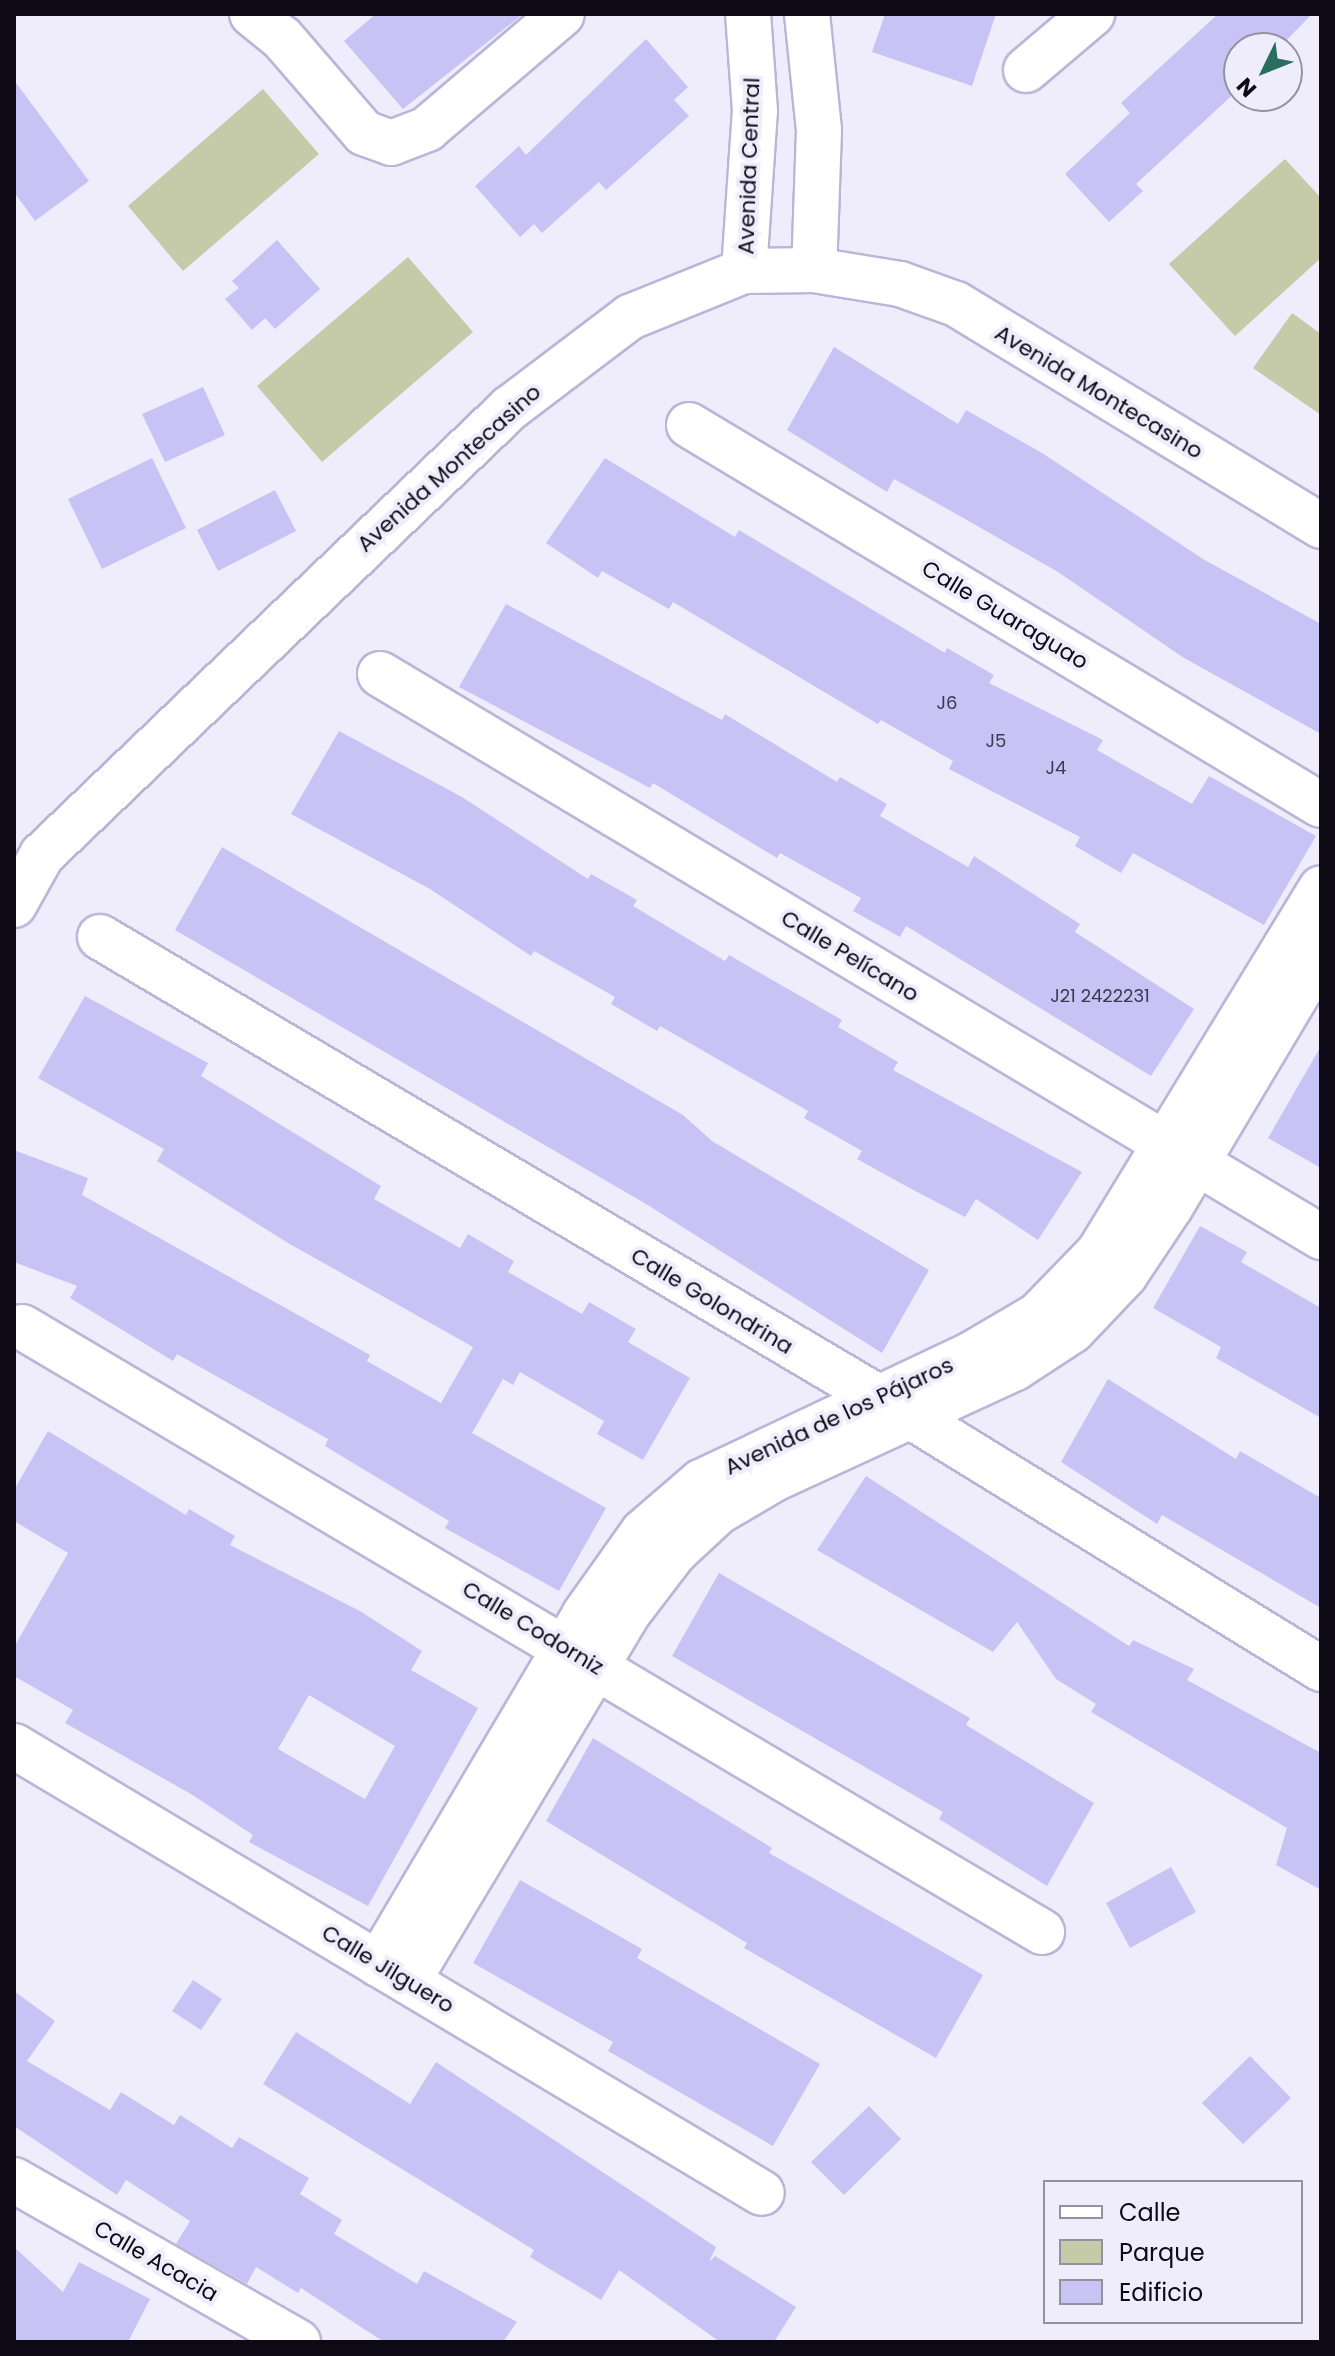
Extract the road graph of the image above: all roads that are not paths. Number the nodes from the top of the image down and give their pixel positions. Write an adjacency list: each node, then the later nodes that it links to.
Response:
1 (252, 14): 2 (street)
2 (562, 14)
3 (748, 14): 8 (street, Avenida Central)
4 (807, 14): 7 (street)
5 (1092, 14): 6 (street)
6 (1026, 70)
7 (814, 270): 8 (street, Avenida Montecasino); 10 (street, Avenida Montecasino)
8 (744, 271): 14 (street, Avenida Montecasino)
9 (689, 425): 12 (street, Calle Guaraguao)
10 (1321, 526)
11 (380, 674): 17 (street, Calle Pelícano)
12 (1321, 805)
13 (1321, 888): 17 (street, Avenida de los Pájaros)
14 (14, 905)
15 (100, 937): 20 (street, Calle Golondrina)
16 (1321, 954): 17 (street, Avenida de los Pájaros)
17 (1181, 1154): 18 (street, Calle Pelícano); 20 (street, Avenida de los Pájaros)
18 (1321, 1237)
19 (22, 1327): 21 (street, Calle Codorniz)
20 (893, 1407): 21 (street, Avenida de los Pájaros); 22 (street, Calle Golondrina)
21 (581, 1656): 24 (street, Calle Codorniz); 25 (street, Avenida de los Pájaros)
22 (1321, 1669)
23 (14, 1746): 25 (street, Calle Jilguero)
24 (1042, 1932)
25 (393, 1972): 27 (street, Calle Jilguero)
26 (14, 2180): 28 (street, Calle Acacia)
27 (762, 2193)
28 (298, 2342)

